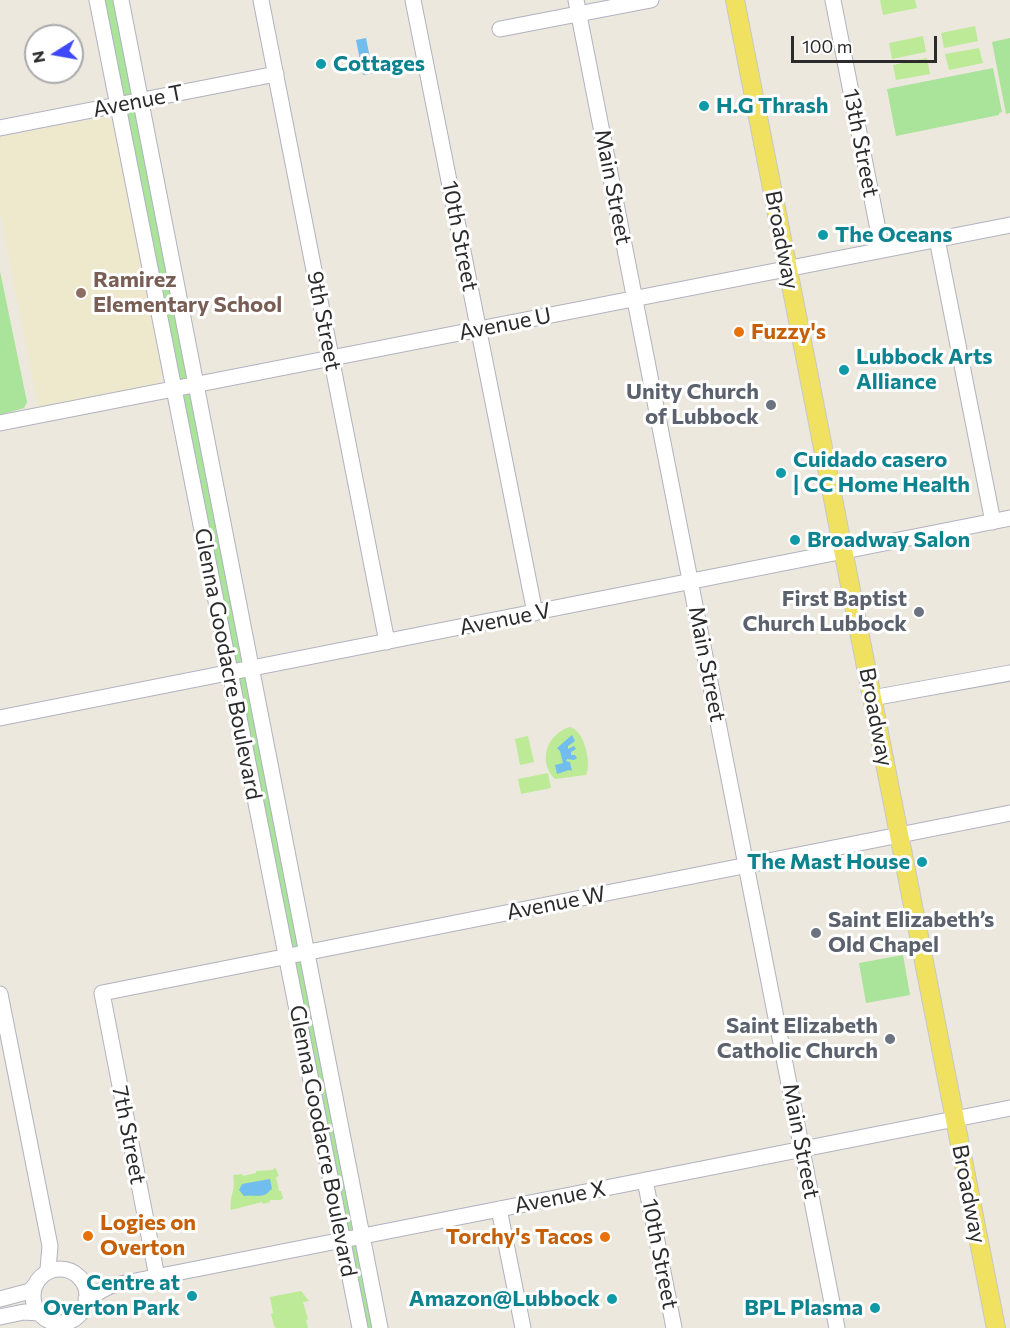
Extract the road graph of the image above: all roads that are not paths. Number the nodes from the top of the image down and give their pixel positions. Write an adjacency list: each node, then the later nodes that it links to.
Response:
1 (97, 0): 12 (street, Glenna Goodacre Boulevard)
2 (121, 0): 11 (street, Glenna Goodacre Boulevard)
3 (261, 0): 10 (street, 9th Street)
4 (413, 0): 19 (street, 10th Street)
5 (651, 0): 8 (street)
6 (735, 0): 17 (main road, Broadway)
7 (833, 0): 16 (street, 13th Street)
8 (578, 7): 9 (street); 18 (street, Main Street)
9 (500, 29)
10 (276, 74): 11 (street, Avenue T); 20 (street, 9th Street)
11 (141, 100): 12 (street, Avenue T); 21 (street, Glenna Goodacre Boulevard)
12 (118, 105): 13 (street, Avenue T); 22 (street, Glenna Goodacre Boulevard)
13 (0, 128)
14 (1010, 225): 15 (street, Avenue U)
15 (937, 239): 16 (street, Avenue U); 25 (street)
16 (882, 250): 17 (street, Avenue U)
17 (788, 268): 18 (street, Avenue U); 26 (main road, Broadway)
18 (635, 298): 19 (street, Avenue U); 27 (street, Main Street)
19 (478, 329): 20 (street, Avenue U); 28 (street, 10th Street)
20 (332, 358): 21 (street, Avenue U); 29 (street, 9th Street)
21 (196, 384): 22 (street, Avenue U); 30 (street, Glenna Goodacre Boulevard)
22 (174, 389): 23 (street, Avenue U); 31 (street, Glenna Goodacre Boulevard)
23 (0, 423)
24 (1010, 518): 25 (street, Avenue V)
25 (993, 522): 26 (street, Avenue V)
26 (843, 551): 27 (street, Avenue V); 33 (main road, Broadway)
27 (691, 581): 28 (street, Avenue V); 37 (street, Main Street)
28 (535, 613): 29 (street, Avenue V)
29 (387, 642): 30 (street, Avenue V)
30 (252, 668): 31 (street, Avenue V); 38 (street, Glenna Goodacre Boulevard)
31 (230, 673): 34 (street, Avenue V); 39 (street, Glenna Goodacre Boulevard)
32 (1010, 673): 33 (street)
33 (872, 699): 36 (main road, Broadway)
34 (0, 718)
35 (1010, 813): 36 (street, Avenue W)
36 (899, 835): 37 (street, Avenue W); 43 (main road, Broadway)
37 (746, 865): 38 (street, Avenue W); 44 (street, Main Street)
38 (307, 952): 39 (street, Avenue W); 47 (street, Glenna Goodacre Boulevard)
39 (286, 956): 40 (street, Avenue W); 48 (street, Glenna Goodacre Boulevard)
40 (102, 993): 51 (street, 7th Street)
41 (0, 994): 49 (street)
42 (1010, 1108): 43 (street, Avenue X)
43 (954, 1119): 44 (street, Avenue X); 65 (main road, Broadway)
44 (802, 1149): 45 (street, Avenue X); 64 (street, Main Street)
45 (645, 1180): 46 (street, Avenue X); 63 (street, 10th Street)
46 (499, 1209): 47 (street, Avenue X); 62 (street)
47 (362, 1236): 48 (street, Avenue X); 61 (street, Glenna Goodacre Boulevard)
48 (343, 1240): 51 (street, Avenue X); 60 (street, Glenna Goodacre Boulevard)
49 (50, 1246): 50 (street); 52 (street)
50 (67, 1270): 52 (street); 53 (street)
51 (157, 1277): 54 (street, Avenue X)
52 (41, 1279): 55 (street); 58 (street)
53 (81, 1280): 54 (street, Avenue X); 56 (street)
54 (110, 1286): 56 (street, Avenue X)
55 (0, 1299)
56 (86, 1299): 59 (street)
57 (0, 1317): 58 (street)
58 (50, 1320): 59 (street)
59 (74, 1322)
60 (360, 1328)
61 (380, 1328)
62 (523, 1328)
63 (674, 1328)
64 (837, 1328)
65 (996, 1328)

